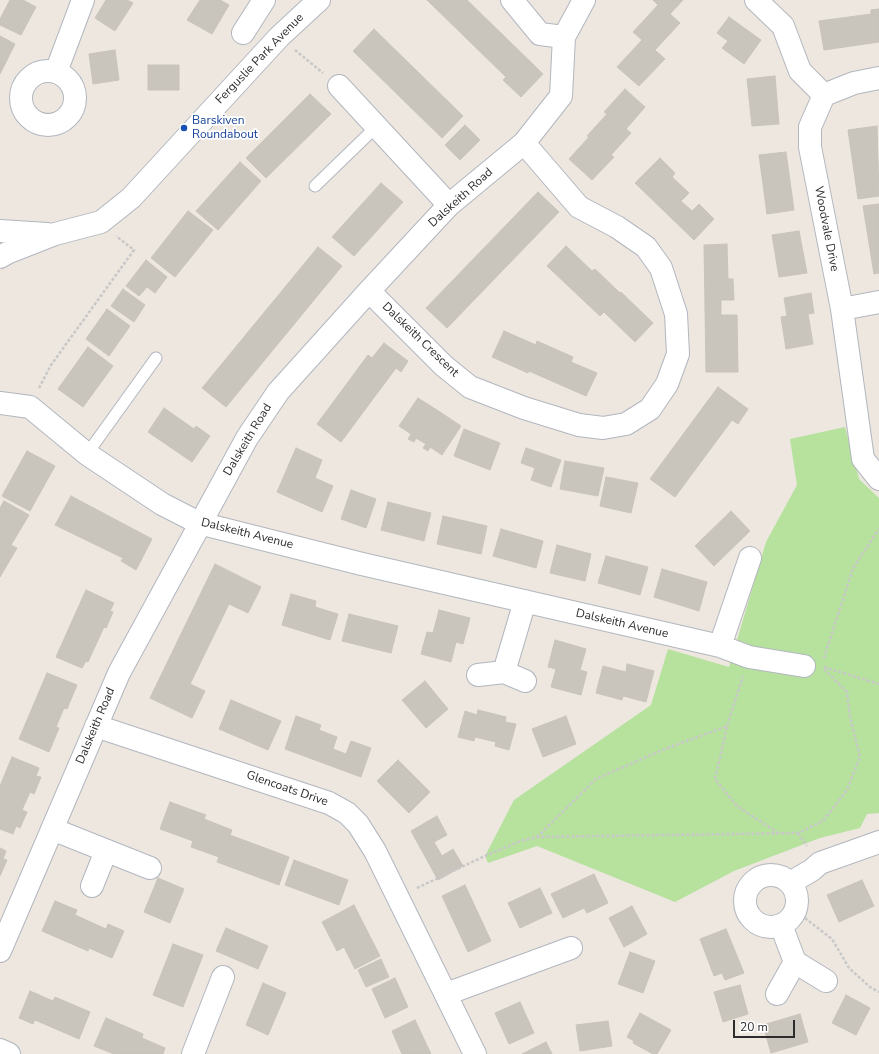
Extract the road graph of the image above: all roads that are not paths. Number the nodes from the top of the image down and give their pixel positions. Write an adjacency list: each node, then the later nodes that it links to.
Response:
1 (83, 0): 9 (street)
2 (264, 0): 7 (street)
3 (319, 0): 18 (street, Ferguslie Park Avenue)
4 (512, 0): 8 (street)
5 (584, 0): 8 (street, Dalskeith Road)
6 (756, 0): 12 (street)
7 (243, 32)
8 (564, 38): 14 (street, Dalskeith Road)
9 (56, 72)
10 (879, 78): 12 (street)
11 (339, 86): 13 (street)
12 (824, 94): 22 (street, Woodvale Drive)
13 (376, 127): 15 (lane); 16 (street)
14 (524, 143): 16 (street, Dalskeith Road); 20 (street, Dalskeith Crescent)
15 (315, 186)
16 (449, 205): 20 (street, Dalskeith Road)
17 (0, 231): 18 (street, Ferguslie Park Avenue)
18 (55, 234): 19 (street, Ferguslie Park Avenue)
19 (0, 257)
20 (369, 291): 27 (street, Dalskeith Road)
21 (879, 302): 22 (street)
22 (842, 309): 26 (street, Woodvale Drive)
23 (156, 358): 25 (lane)
24 (0, 403): 25 (street, Dalskeith Avenue)
25 (86, 454): 27 (street, Dalskeith Avenue)
26 (879, 479)
27 (199, 523): 29 (street, Dalskeith Avenue); 35 (street, Dalskeith Road)
28 (750, 558): 30 (street)
29 (525, 601): 30 (street, Dalskeith Avenue); 32 (street)
30 (720, 646): 31 (street, Dalskeith Avenue)
31 (812, 666)
32 (504, 672): 33 (street); 34 (street)
33 (478, 674)
34 (525, 681)
35 (96, 726): 36 (street, Dalskeith Road); 48 (street, Glencoats Drive)
36 (52, 829): 38 (street); 44 (street, Dalskeith Road)
37 (879, 842): 40 (street)
38 (106, 851): 39 (street); 41 (street)
39 (150, 868)
40 (790, 883): 42 (street); 42 (street)
41 (92, 886)
42 (788, 918): 45 (street)
43 (571, 948): 48 (street)
44 (0, 951)
45 (795, 962): 47 (street); 49 (street)
46 (223, 977): 52 (street)
47 (826, 981)
48 (446, 994): 53 (street, Glencoats Drive)
49 (777, 994)
50 (0, 1050): 51 (street)
51 (10, 1054)
52 (193, 1054)
53 (475, 1054)

